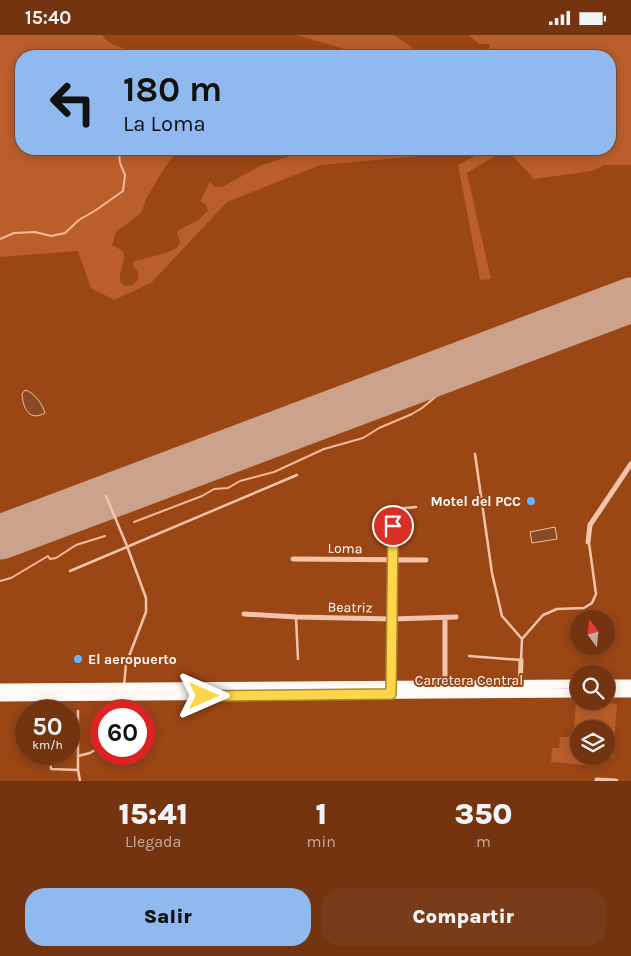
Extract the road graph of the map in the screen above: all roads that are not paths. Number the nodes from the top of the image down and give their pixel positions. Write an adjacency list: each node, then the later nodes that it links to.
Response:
1 (475, 454): 17 (lane)
2 (631, 464): 6 (street)
3 (297, 475): 7 (lane)
4 (106, 497): 7 (lane)
5 (416, 507): 9 (lane)
6 (588, 541): 17 (lane)
7 (127, 546): 11 (lane); 29 (lane)
8 (293, 559): 9 (street, Loma)
9 (392, 560): 10 (street, Loma); 16 (street)
10 (426, 560)
11 (70, 571)
12 (244, 614): 13 (street, Beatriz)
13 (296, 617): 16 (street, Beatriz); 19 (lane)
14 (456, 617): 15 (street, Beatriz)
15 (445, 618): 16 (street, Beatriz); 25 (street)
16 (392, 619): 27 (street)
17 (522, 639): 20 (lane)
18 (469, 656): 20 (lane)
19 (298, 659)
20 (521, 660): 26 (street)
21 (615, 684): 22 (main road)
22 (631, 684)
23 (570, 685): 26 (main road, Carretera Central)
24 (0, 688): 28 (main road, Carretera Central)
25 (445, 689): 26 (main road, Carretera Central); 27 (main road, Carretera Central)
26 (520, 689): 30 (main road, Carretera Central)
27 (391, 690): 29 (main road, Carretera Central)
28 (48, 692): 29 (main road, Carretera Central); 33 (main road, Carretera Central); 34 (lane)
29 (124, 692)
30 (570, 692)
31 (615, 693): 32 (main road)
32 (631, 693)
33 (0, 697)
34 (48, 700)
35 (51, 765): 37 (lane)
36 (78, 765): 37 (lane)
37 (78, 770): 39 (lane)
38 (597, 780): 40 (street)
39 (80, 781)
40 (616, 781)

